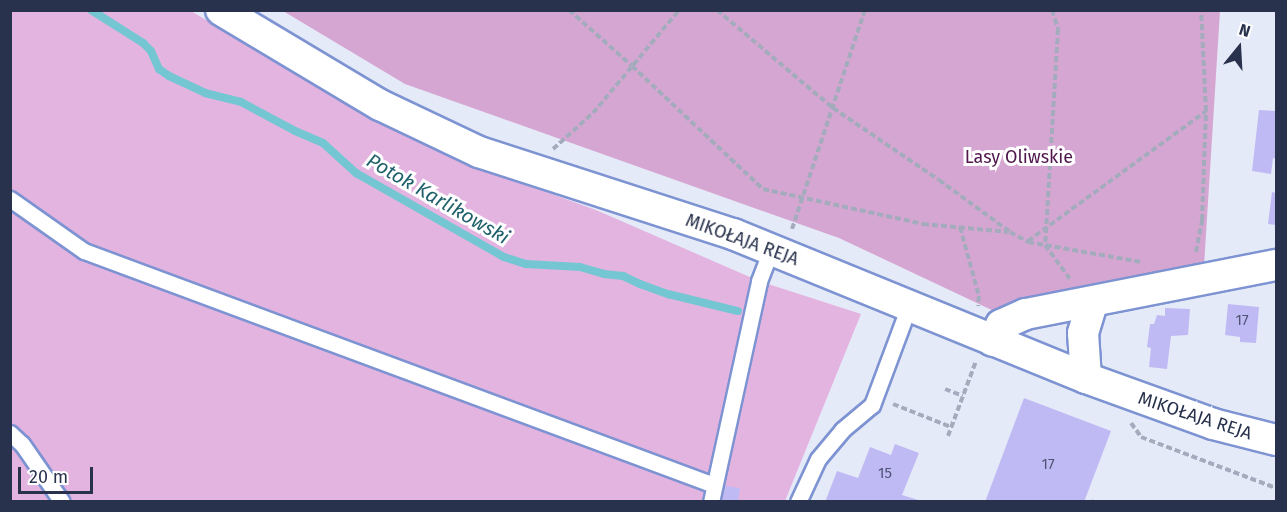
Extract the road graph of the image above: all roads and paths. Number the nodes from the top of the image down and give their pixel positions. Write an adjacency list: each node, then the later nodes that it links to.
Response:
1 (221, 10): 11 (street, MIKOŁAJA REJA)
2 (569, 10): 8 (path)
3 (679, 10): 8 (path)
4 (717, 10): 9 (path)
5 (865, 10): 9 (path)
6 (1052, 10): 15 (path)
7 (1201, 10): 10 (path)
8 (633, 66): 11 (path); 12 (path)
9 (833, 108): 12 (path); 16 (path)
10 (1206, 111): 15 (path); 22 (path)
11 (531, 169): 19 (street, MIKOŁAJA REJA)
12 (802, 198): 14 (path); 19 (path)
13 (10, 199): 37 (lane)
14 (960, 227): 16 (path); 25 (path)
15 (1046, 229): 17 (path); 18 (path)
16 (1010, 232): 17 (path)
17 (1028, 242): 18 (path)
18 (1045, 244): 20 (path); 23 (path)
19 (778, 252): 24 (street, MIKOŁAJA REJA); 37 (lane)
20 (1144, 262)
21 (1276, 265): 22 (street)
22 (1192, 281): 23 (street)
23 (1092, 303): 26 (street); 28 (street)
24 (909, 306): 26 (street, MIKOŁAJA REJA); 31 (lane)
25 (978, 310)
26 (993, 341): 28 (street, MIKOŁAJA REJA)
27 (974, 368): 30 (path)
28 (1086, 378): 36 (street, MIKOŁAJA REJA)
29 (945, 389): 30 (path)
30 (963, 396): 32 (path)
31 (874, 397): 32 (path); 41 (lane)
32 (951, 427): 34 (path)
33 (10, 433): 39 (lane)
34 (948, 436)
35 (1141, 437): 38 (path)
36 (1276, 440)
37 (714, 485): 40 (lane)
38 (1276, 488)
39 (62, 501)
40 (711, 501)
41 (798, 501)

